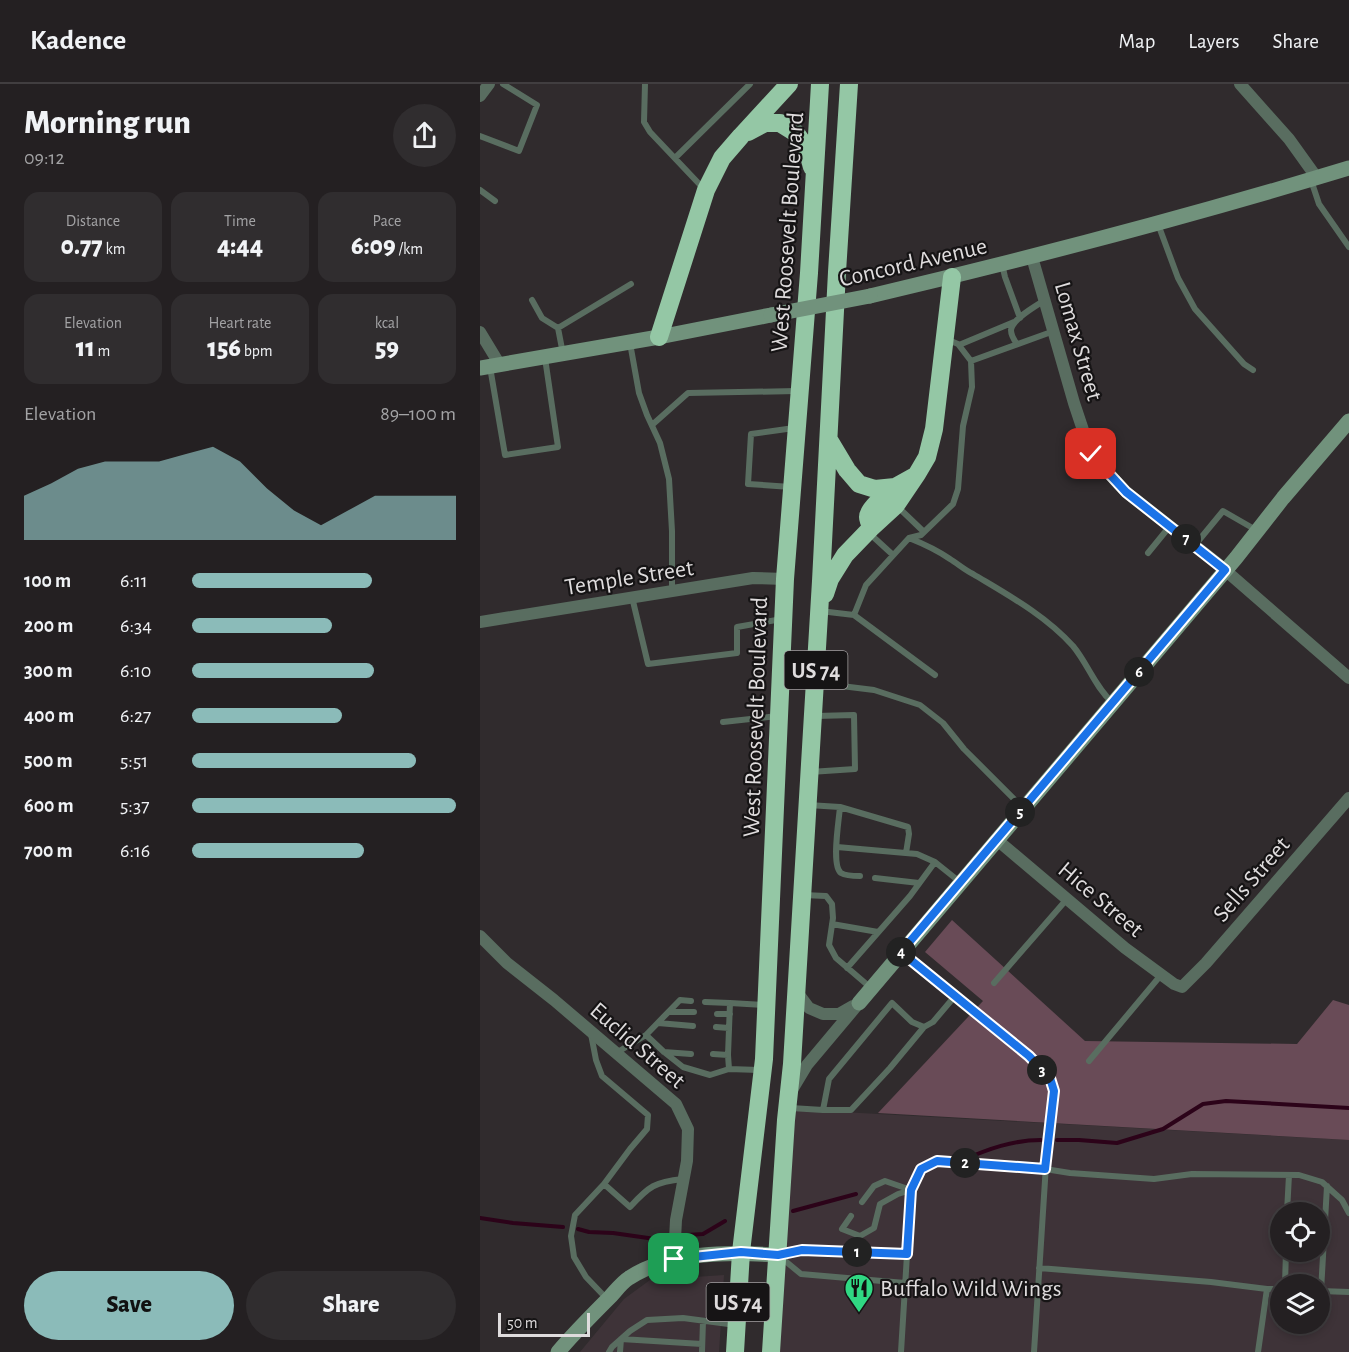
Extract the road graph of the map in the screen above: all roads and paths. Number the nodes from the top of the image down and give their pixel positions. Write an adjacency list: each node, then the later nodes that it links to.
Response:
1 (489, 84): 9 (street)
2 (503, 84): 10 (lane)
3 (645, 84): 12 (lane)
4 (750, 84): 12 (lane)
5 (789, 84): 11 (highway)
6 (820, 84): 14 (highway, West Roosevelt Boulevard / US 74)
7 (851, 84): 44 (highway, US 74)
8 (1240, 84): 15 (street)
9 (480, 95)
10 (480, 136)
11 (741, 136): 14 (highway); 17 (highway)
12 (675, 158): 17 (lane)
13 (1349, 168): 15 (street, Concord Avenue)
14 (815, 176): 40 (highway, West Roosevelt Boulevard / US 74)
15 (1314, 179): 19 (street, Concord Avenue); 20 (lane)
16 (480, 190): 18 (lane)
17 (706, 190): 31 (highway)
18 (495, 201)
19 (1158, 223): 21 (street, Concord Avenue); 39 (lane)
20 (1349, 247)
21 (1032, 257): 22 (street, Concord Avenue); 26 (street, Lomax Street)
22 (1002, 264): 23 (street, Concord Avenue); 27 (lane)
23 (951, 277): 31 (street, Concord Avenue, bridge); 33 (highway)
24 (632, 285): 28 (lane)
25 (532, 300): 28 (lane)
26 (1045, 300): 27 (lane); 29 (street, Lomax Street)
27 (1018, 320): 33 (lane); 34 (lane)
28 (558, 328): 35 (lane)
29 (1054, 331): 34 (lane); 47 (street, Lomax Street)
30 (480, 332): 38 (street)
31 (659, 337): 32 (street, Concord Avenue)
32 (630, 342): 35 (street, Concord Avenue); 42 (lane)
33 (952, 342): 37 (lane); 46 (highway)
34 (1017, 344): 37 (lane)
35 (563, 354): 36 (street, Concord Avenue)
36 (545, 357): 38 (street, Concord Avenue); 38 (lane)
37 (970, 361): 50 (lane)
38 (490, 366)
39 (1253, 370)
40 (800, 391): 42 (lane); 43 (highway, West Roosevelt Boulevard / US 74)
41 (1349, 421): 49 (street)
42 (652, 425): 57 (lane)
43 (797, 427): 45 (highway, West Roosevelt Boulevard / US 74); 45 (lane)
44 (829, 440): 46 (highway); 59 (highway, US 74)
45 (792, 487): 56 (highway, West Roosevelt Boulevard / US 74)
46 (896, 496): 48 (highway); 50 (lane)
47 (1170, 526): 52 (street, Lomax Street); 53 (lane)
48 (869, 529): 54 (lane); 59 (highway)
49 (1257, 531): 52 (lane); 55 (street)
50 (924, 532): 51 (lane)
51 (909, 538): 54 (lane); 66 (lane)
52 (1194, 545): 55 (street, Lomax Street)
53 (1148, 553)
54 (893, 555): 60 (lane)
55 (1225, 570): 64 (street, Lomax Street); 66 (street)
56 (785, 579): 57 (street, Temple Street); 61 (highway, West Roosevelt Boulevard / US 74)
57 (672, 591): 58 (street, Temple Street)
58 (632, 597): 61 (lane); 62 (street, Temple Street)
59 (819, 610): 60 (lane); 65 (highway, US 74)
60 (854, 615): 63 (lane)
61 (783, 619): 67 (highway, West Roosevelt Boulevard / US 74)
62 (480, 622)
63 (935, 675)
64 (1349, 678)
65 (815, 682): 68 (highway, US 74); 74 (lane)
66 (1112, 703): 74 (street)
67 (779, 716): 69 (lane); 100 (highway, West Roosevelt Boulevard / US 74)
68 (813, 716): 70 (highway, US 74); 70 (lane)
69 (723, 722)
70 (810, 772): 72 (highway, US 74)
71 (1349, 798): 92 (street, Sells Street)
72 (808, 805): 73 (lane); 83 (highway, US 74)
73 (840, 807): 76 (lane); 77 (lane)
74 (1023, 808): 75 (street)
75 (996, 839): 81 (street); 84 (street, Hice Street)
76 (837, 847): 77 (lane); 79 (lane)
77 (906, 853): 78 (lane)
78 (935, 862): 81 (lane); 82 (lane)
79 (860, 876)
80 (875, 878): 82 (lane)
81 (960, 882): 88 (street)
82 (919, 883): 86 (lane)
83 (802, 895): 85 (lane); 94 (highway, US 74)
84 (1067, 899): 90 (street, Hice Street); 91 (lane)
85 (832, 924): 86 (lane); 89 (lane)
86 (878, 933): 89 (lane)
87 (480, 936): 110 (street, Euclid Street)
88 (901, 952): 93 (street); 95 (lane)
89 (847, 968): 93 (lane)
90 (1162, 975): 92 (street, Hice Street); 117 (lane)
91 (994, 983)
92 (1182, 987)
93 (871, 988): 99 (street)
94 (796, 992): 99 (street); 120 (highway, US 74)
95 (955, 996): 108 (lane); 122 (lane)
96 (691, 1002): 101 (lane)
97 (705, 1002): 98 (lane)
98 (730, 1003): 100 (lane); 104 (lane)
99 (859, 1003): 120 (street)
100 (766, 1006): 119 (highway, West Roosevelt Boulevard / US 74)
101 (669, 1012): 102 (lane); 105 (lane)
102 (694, 1012)
103 (717, 1014): 104 (lane)
104 (730, 1014): 109 (lane)
105 (658, 1023): 106 (lane); 111 (lane)
106 (693, 1026)
107 (716, 1027): 109 (lane)
108 (924, 1027): 121 (lane); 121 (lane)
109 (729, 1028): 116 (lane)
110 (591, 1032): 113 (street, Euclid Street); 125 (lane)
111 (646, 1035): 112 (lane); 113 (lane)
112 (664, 1052): 114 (lane); 118 (lane)
113 (616, 1053): 124 (street, Euclid Street)
114 (691, 1054)
115 (713, 1054): 116 (lane)
116 (728, 1055): 118 (lane)
117 (1089, 1061)
118 (729, 1069): 119 (lane)
119 (763, 1070): 132 (highway, West Roosevelt Boulevard / US 74)
120 (788, 1102): 121 (lane); 134 (highway, US 74)
121 (823, 1110)
122 (1045, 1169): 123 (lane); 127 (lane); 136 (lane)
123 (1289, 1175): 126 (lane); 129 (lane)
124 (684, 1179): 125 (lane); 135 (street, Euclid Street)
125 (604, 1184): 142 (lane)
126 (1327, 1186): 130 (lane); 137 (lane)
127 (911, 1190): 128 (lane); 131 (lane); 133 (lane)
128 (862, 1202)
129 (1288, 1202)
130 (1349, 1213)
131 (852, 1216)
132 (741, 1252): 134 (street); 135 (street); 144 (highway, West Roosevelt Boulevard / US 74)
133 (907, 1254): 134 (lane); 138 (lane)
134 (778, 1255): 138 (lane); 152 (highway, US 74)
135 (674, 1259): 142 (street)
136 (1039, 1268): 139 (lane); 154 (lane)
137 (1322, 1274)
138 (905, 1283): 153 (lane)
139 (1267, 1289): 155 (lane)
140 (1330, 1291): 141 (lane)
141 (1349, 1292)
142 (608, 1299): 147 (street)
143 (704, 1321): 144 (lane); 145 (lane); 146 (lane)
144 (736, 1325): 151 (highway, West Roosevelt Boulevard / US 74)
145 (621, 1339): 146 (lane); 148 (lane); 149 (lane)
146 (702, 1344): 150 (lane)
147 (558, 1352)
148 (609, 1352)
149 (620, 1352)
150 (702, 1352)
151 (735, 1352)
152 (771, 1352)
153 (901, 1352)
154 (1034, 1352)
155 (1258, 1352)

